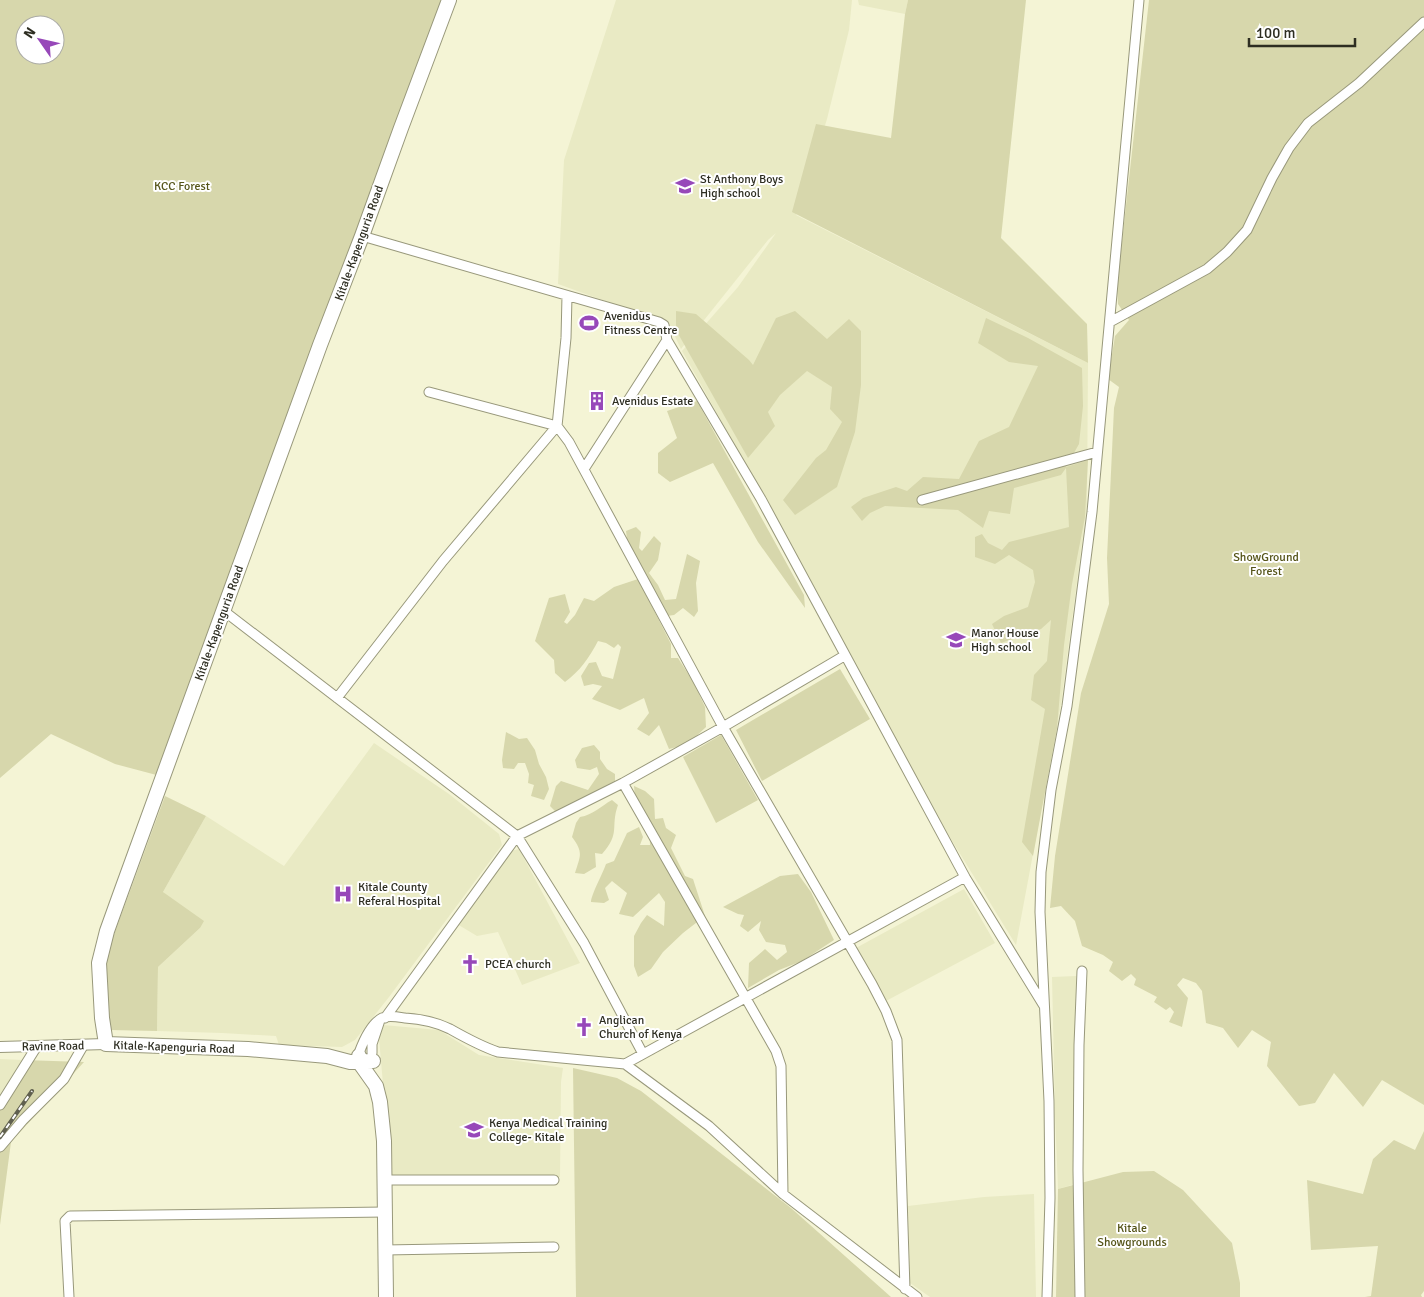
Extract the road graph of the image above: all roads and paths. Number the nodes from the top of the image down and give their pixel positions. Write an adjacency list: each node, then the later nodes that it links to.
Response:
1 (450, 0): 4 (highway, Kitale-Kapenguria Road)
2 (1139, 0): 6 (street)
3 (1424, 22): 6 (street)
4 (362, 236): 5 (street); 13 (highway, Kitale-Kapenguria Road)
5 (567, 296): 7 (street); 9 (street)
6 (1110, 322): 10 (street)
7 (667, 340): 11 (street); 14 (street)
8 (429, 392): 9 (street)
9 (557, 426): 11 (street); 15 (street)
10 (1097, 452): 12 (street); 23 (street)
11 (584, 469): 16 (street)
12 (922, 500)
13 (224, 611): 15 (street); 25 (highway, Kitale-Kapenguria Road)
14 (844, 656): 16 (street); 19 (street)
15 (337, 698): 18 (street)
16 (723, 727): 17 (street); 20 (street)
17 (622, 783): 18 (street); 22 (street)
18 (517, 836): 24 (street); 29 (street)
19 (965, 877): 20 (street); 23 (street)
20 (847, 941): 22 (street); 40 (street)
21 (1082, 971): 45 (street)
22 (744, 997): 29 (street); 36 (street)
23 (1046, 1008): 44 (street)
24 (382, 1019): 30 (street); 30 (street); 31 (street)
25 (106, 1044): 27 (street, Ravine Road); 30 (highway, Kitale-Kapenguria Road)
26 (37, 1046): 27 (street, Ravine Road); 28 (street, Ravine Road); 32 (street)
27 (83, 1046): 33 (street)
28 (0, 1048)
29 (643, 1054): 31 (street)
30 (366, 1057): 34 (highway)
31 (624, 1064): 36 (street)
32 (0, 1105)
33 (0, 1147)
34 (385, 1180): 35 (street); 37 (highway)
35 (554, 1180)
36 (783, 1194): 40 (street)
37 (385, 1212): 39 (highway); 41 (street)
38 (554, 1247): 39 (street)
39 (385, 1250): 42 (highway)
40 (905, 1289): 43 (street)
41 (69, 1297)
42 (386, 1297)
43 (917, 1297)
44 (1047, 1297)
45 (1080, 1297)

